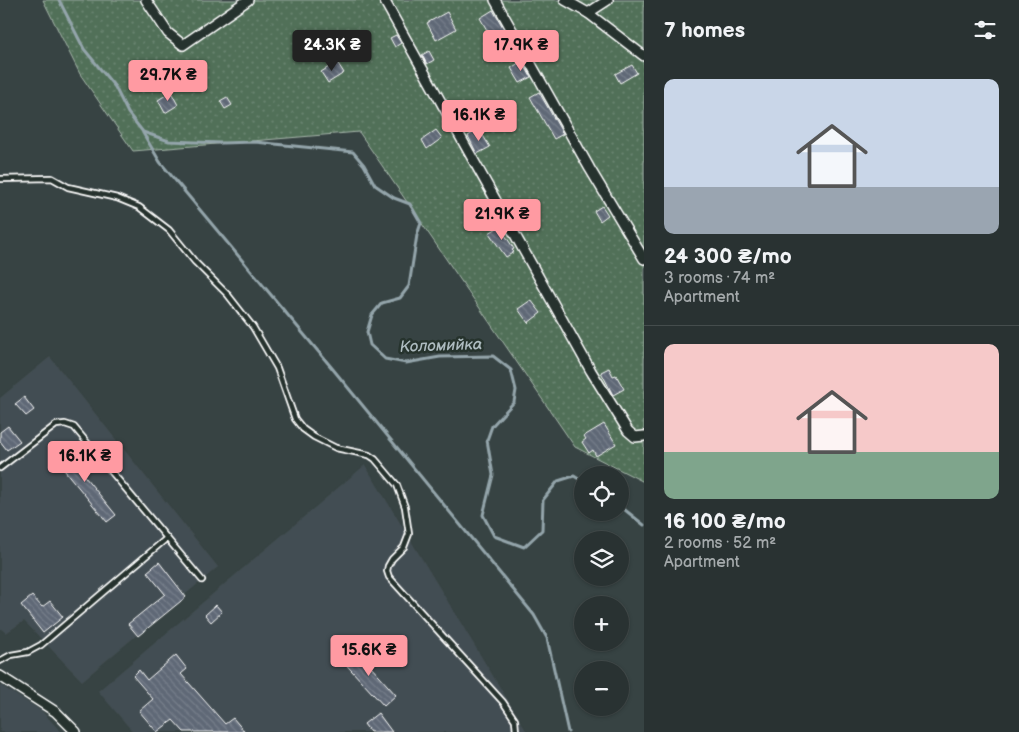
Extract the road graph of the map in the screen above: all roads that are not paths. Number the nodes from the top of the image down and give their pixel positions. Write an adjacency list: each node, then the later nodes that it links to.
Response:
1 (146, 0): 2 (street)
2 (248, 0)
3 (384, 0): 11 (street)
4 (495, 0): 10 (street)
5 (565, 0): 7 (street)
6 (608, 0): 7 (street)
7 (588, 14): 8 (street)
8 (644, 56)
9 (0, 179): 18 (lane)
10 (644, 258)
11 (644, 436)
12 (0, 468): 13 (lane)
13 (167, 538): 14 (lane); 15 (lane)
14 (202, 580)
15 (0, 661)
16 (0, 676): 17 (street)
17 (76, 732)
18 (516, 732)

